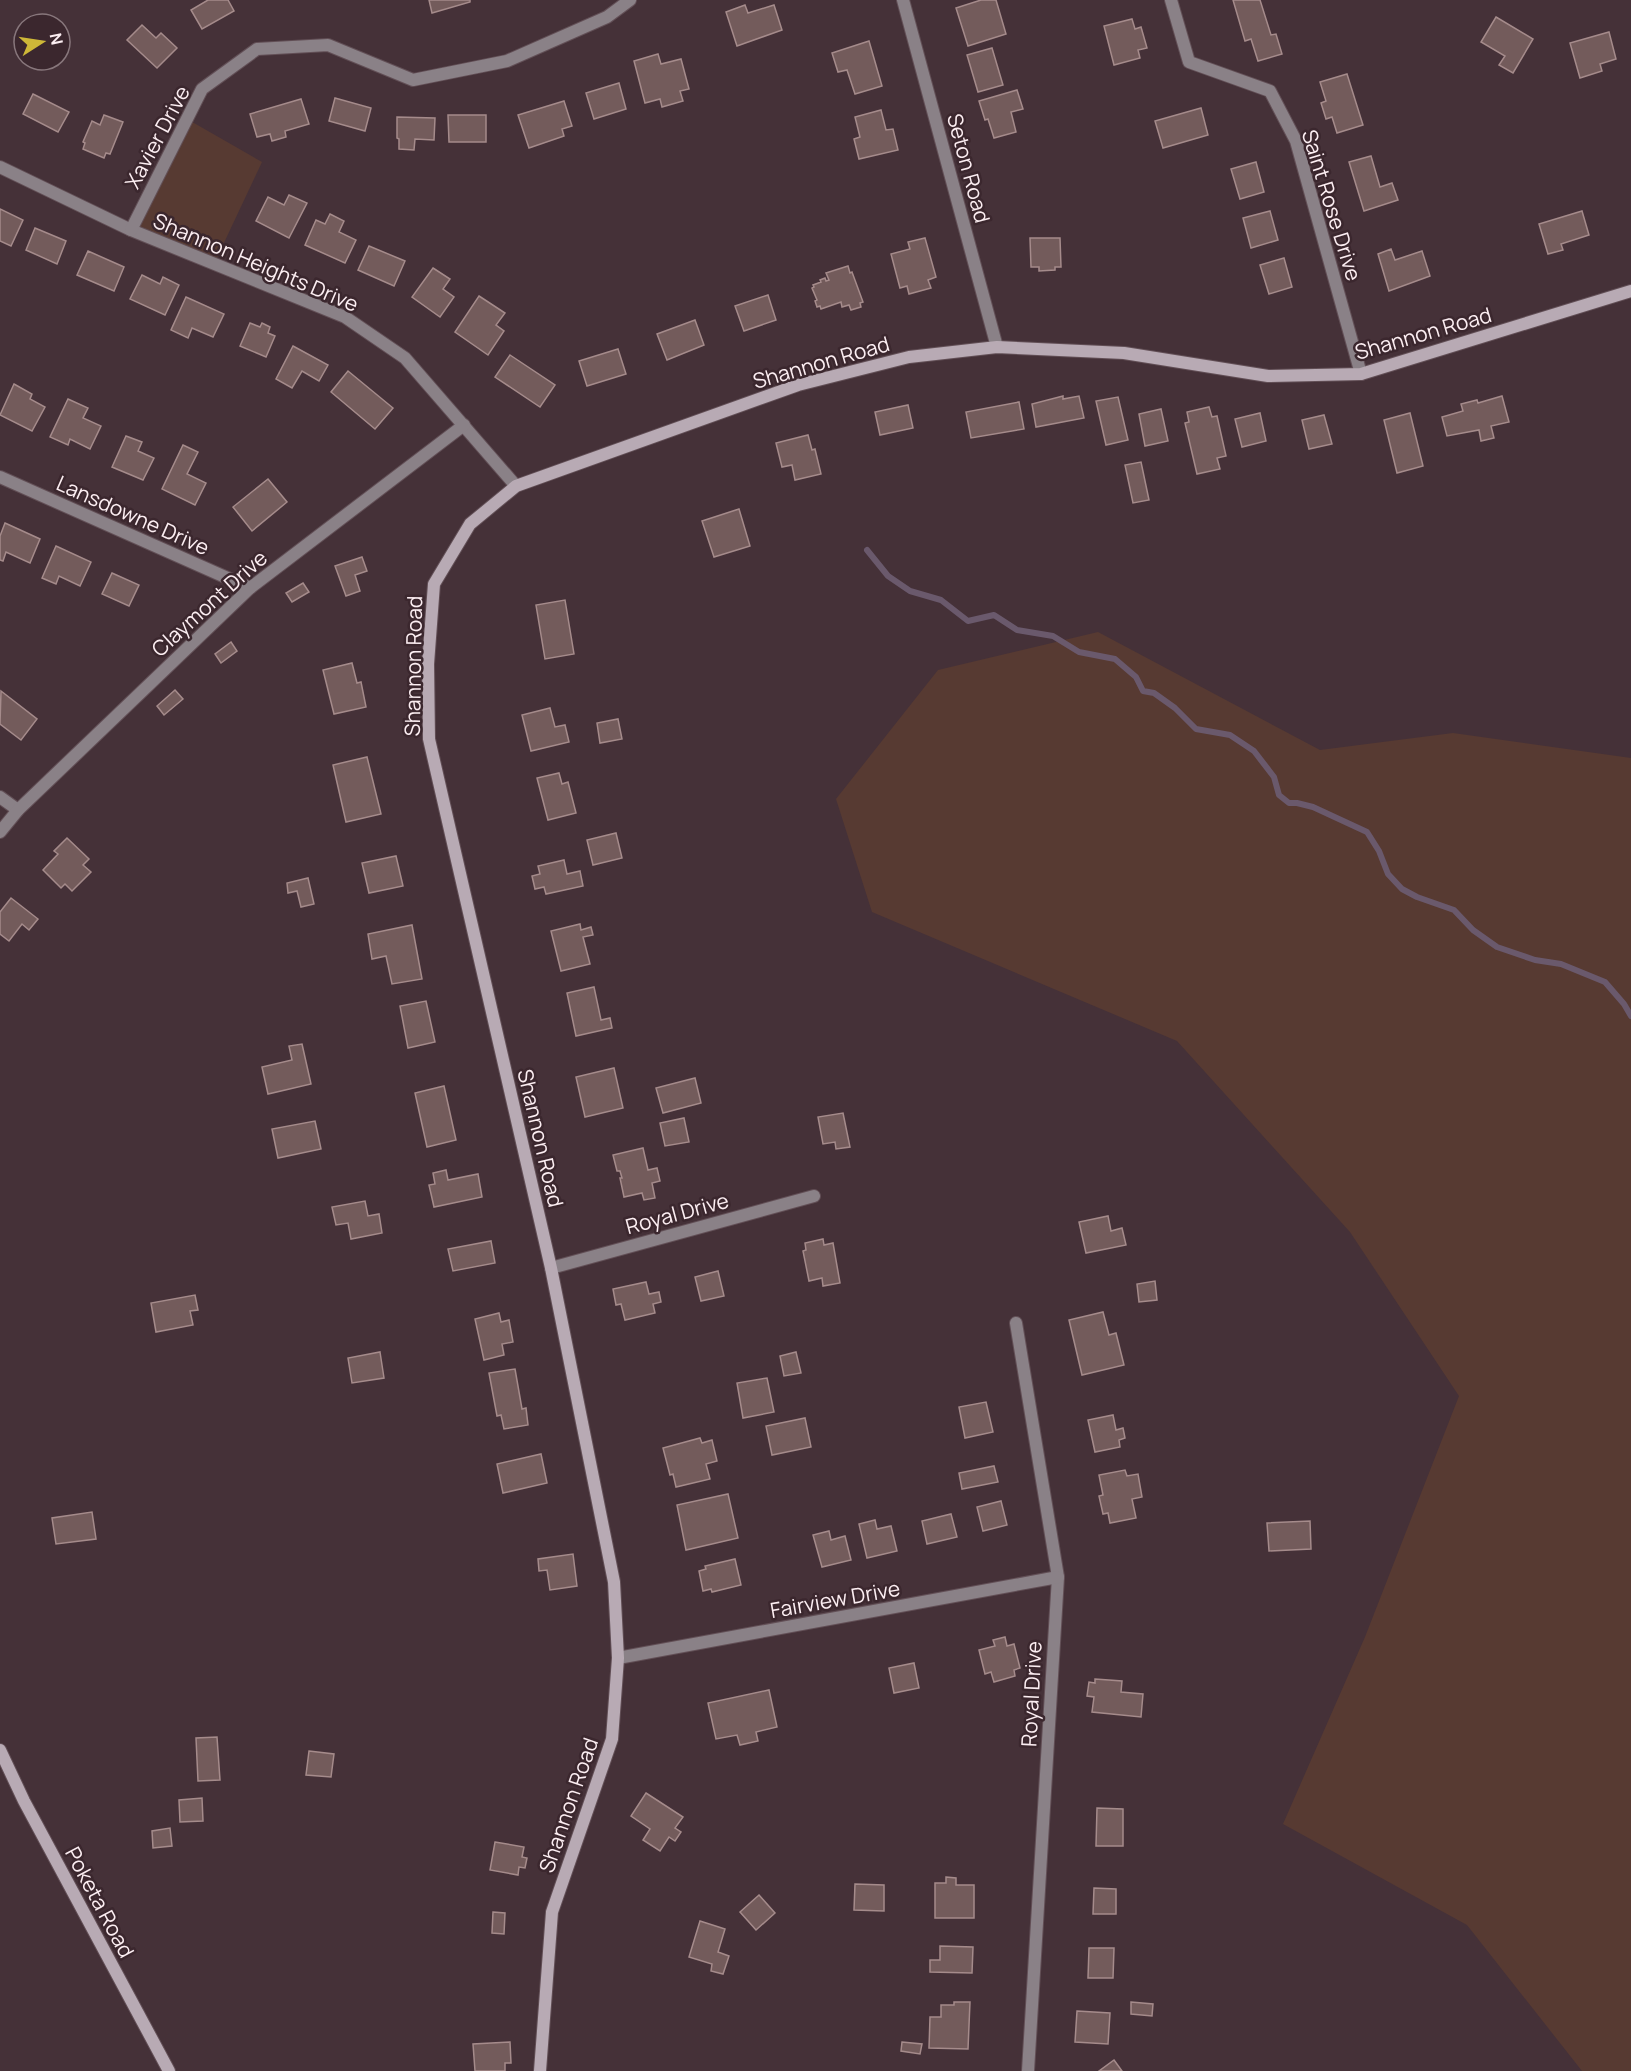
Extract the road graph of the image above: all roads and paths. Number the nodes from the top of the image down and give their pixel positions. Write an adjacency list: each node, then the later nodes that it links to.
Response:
1 (630, 0): 5 (street, Xavier Drive)
2 (903, 0): 7 (street, Seton Road)
3 (1171, 0): 8 (street, Saint Rose Drive)
4 (0, 167): 5 (street, Shannon Heights Drive)
5 (131, 230): 9 (street, Shannon Heights Drive)
6 (1631, 291): 8 (street, Shannon Road)
7 (997, 347): 8 (street, Shannon Road); 11 (street, Shannon Road)
8 (1361, 374)
9 (464, 425): 11 (street, Shannon Heights Drive); 12 (street, Claymont Drive)
10 (0, 477): 12 (street, Lansdowne Drive)
11 (516, 486): 17 (street, Shannon Road)
12 (250, 588): 14 (street, Claymont Drive)
13 (0, 797): 14 (street)
14 (18, 810): 15 (street, Claymont Drive)
15 (0, 832)
16 (814, 1196): 17 (street, Royal Drive)
17 (550, 1268): 20 (street, Shannon Road)
18 (1016, 1323): 19 (street, Royal Drive)
19 (1058, 1577): 20 (street, Fairview Drive); 24 (street, Royal Drive)
20 (618, 1658): 23 (street, Shannon Road)
21 (0, 1750): 22 (street, Poketa Road)
22 (169, 2071)
23 (540, 2071)
24 (1028, 2071)

